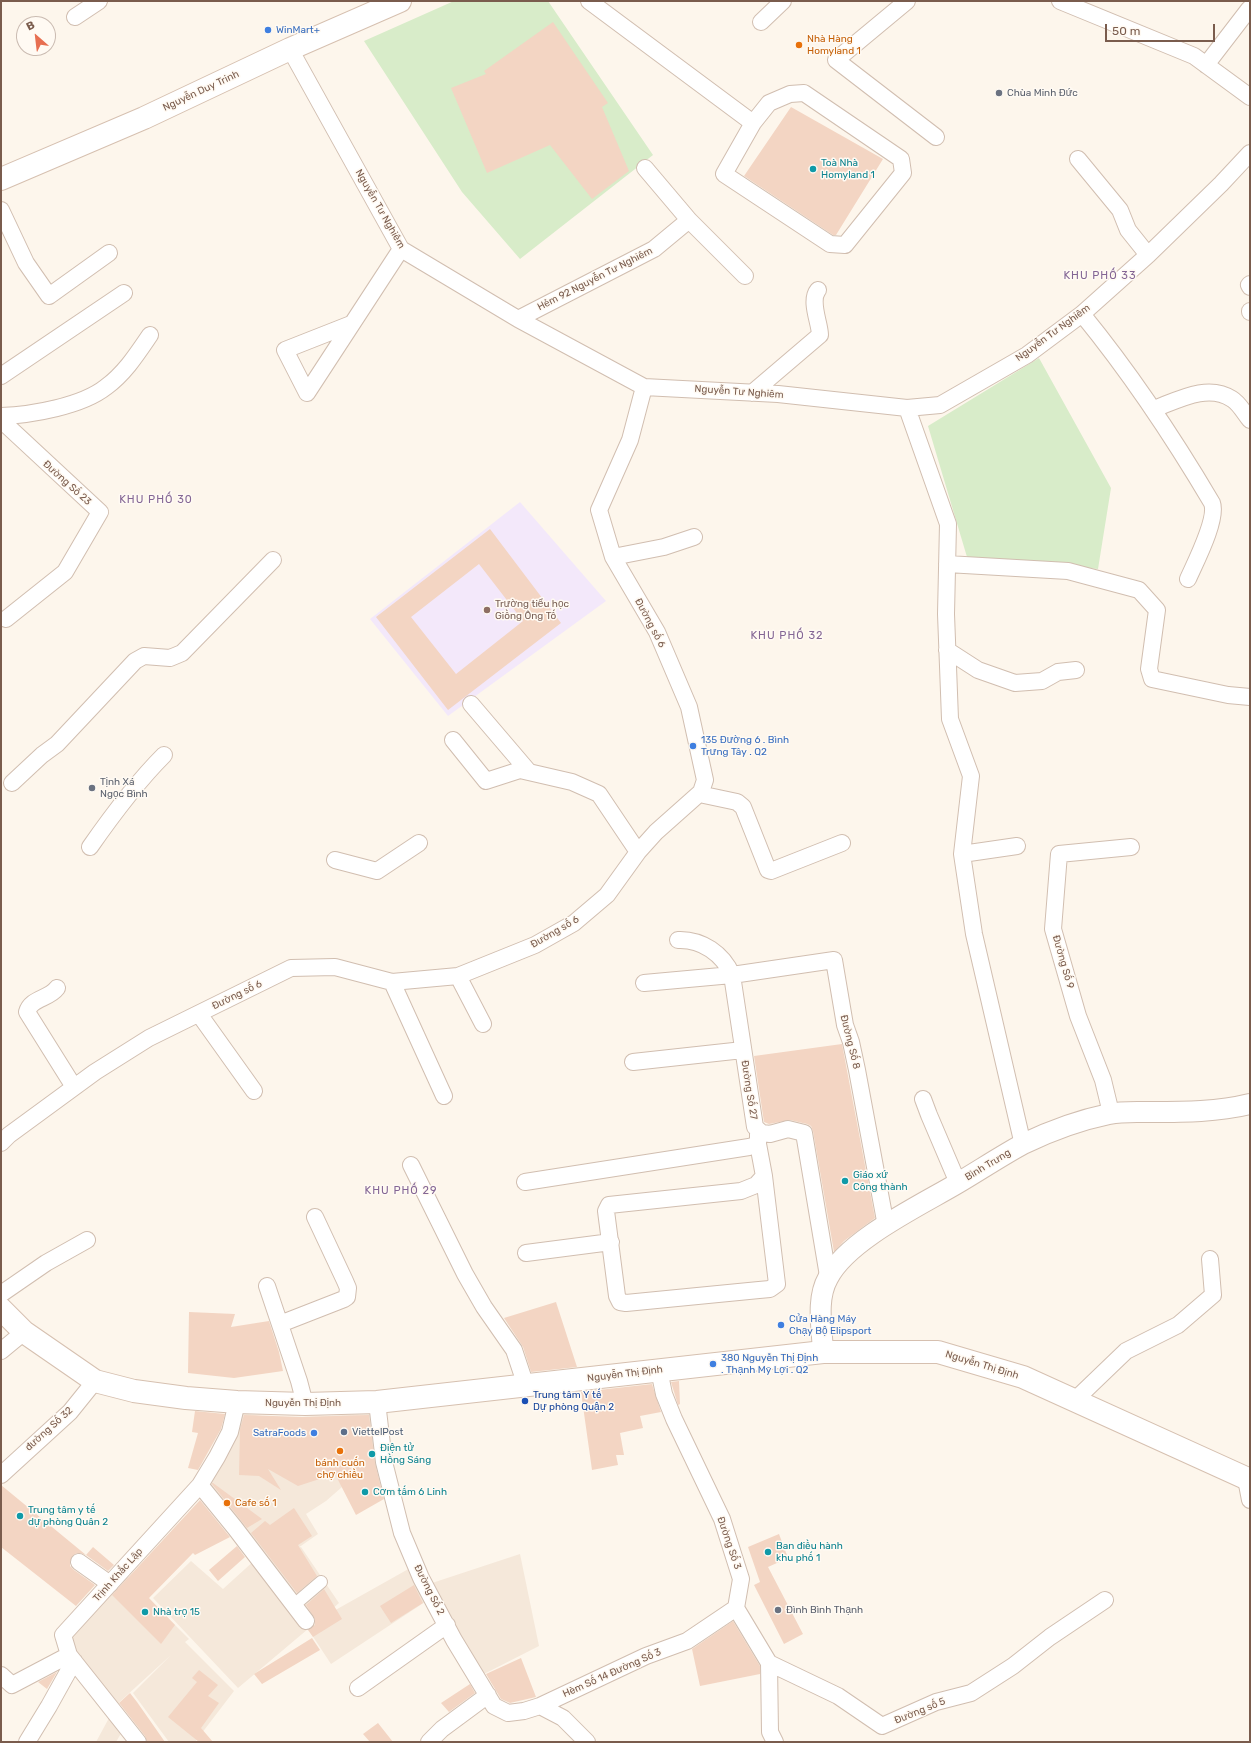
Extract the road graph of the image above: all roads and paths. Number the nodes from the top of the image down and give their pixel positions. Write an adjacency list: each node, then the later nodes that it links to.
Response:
1 (98, 1): 8 (street)
2 (397, 1): 10 (main road, Nguyễn Duy Trinh)
3 (589, 1): 13 (street)
4 (783, 1): 9 (street)
5 (907, 1): 14 (street)
6 (1061, 1): 11 (street)
7 (1249, 9): 11 (street)
8 (75, 17)
9 (761, 22)
10 (290, 49): 18 (main road, Nguyễn Duy Trinh); 21 (street, Nguyễn Tư Nghiêm)
11 (1206, 65): 12 (street)
12 (1250, 97)
13 (753, 123): 13 (street)
14 (936, 137)
15 (1250, 153): 23 (street, Nguyễn Tư Nghiêm)
16 (1078, 160): 23 (street)
17 (645, 168): 20 (street)
18 (1, 178)
19 (1, 210): 22 (street)
20 (689, 220): 24 (street); 28 (street, Hẻm 92 Nguyễn Tư Nghiêm)
21 (401, 249): 28 (street, Nguyễn Tư Nghiêm); 29 (street)
22 (109, 253)
23 (1148, 255): 27 (street, Nguyễn Tư Nghiêm)
24 (745, 276)
25 (818, 290): 33 (street)
26 (124, 293): 31 (street)
27 (1082, 314): 34 (street, Nguyễn Tư Nghiêm); 35 (street)
28 (518, 319): 32 (street, Nguyễn Tư Nghiêm)
29 (351, 324): 29 (street)
30 (150, 335): 36 (street)
31 (1, 376)
32 (644, 387): 33 (street, Nguyễn Tư Nghiêm); 40 (street, Đường số 6)
33 (752, 393): 34 (street, Nguyễn Tư Nghiêm)
34 (907, 408): 42 (street)
35 (1154, 409): 38 (street); 43 (street)
36 (1, 416)
37 (1, 420): 44 (street, Đường Số 23)
38 (1250, 420)
39 (694, 537): 40 (street)
40 (613, 557): 53 (street, Đường số 6)
41 (273, 560): 52 (street)
42 (947, 564): 45 (street); 47 (street)
43 (1188, 578)
44 (6, 619)
45 (948, 650): 46 (street); 60 (street)
46 (1076, 670)
47 (1250, 697)
48 (471, 704): 51 (street)
49 (453, 740): 51 (street)
50 (164, 755): 57 (street)
51 (529, 772): 59 (street)
52 (12, 783)
53 (701, 792): 55 (street); 59 (street, Đường số 6)
54 (419, 843): 61 (street)
55 (842, 843)
56 (1017, 846): 60 (street)
57 (90, 847)
58 (1131, 848): 77 (street, Đường Số 9)
59 (638, 852): 64 (street, Đường số 6)
60 (962, 854): 80 (street)
61 (334, 860)
62 (678, 940): 63 (street)
63 (732, 975): 66 (street); 70 (street, Đường Số 27); 86 (street, Đường Số 8)
64 (458, 976): 65 (street, Đường số 6); 69 (street)
65 (392, 982): 68 (street, Đường số 6); 74 (street)
66 (644, 983)
67 (57, 988): 72 (street)
68 (199, 1014): 72 (street, Đường số 6); 73 (street)
69 (483, 1024)
70 (743, 1050): 71 (street); 78 (street, Đường Số 27)
71 (632, 1062)
72 (74, 1088): 79 (street, Đường số 6)
73 (254, 1091)
74 (444, 1096)
75 (923, 1099): 84 (street)
76 (1250, 1104): 77 (street, Bình Trưng)
77 (1111, 1113): 80 (street, Bình Trưng)
78 (758, 1137): 82 (street); 83 (street); 91 (street, Đường Số 27)
79 (1, 1143)
80 (1023, 1145): 84 (street, Bình Trưng)
81 (411, 1165): 101 (street)
82 (764, 1176): 88 (street); 88 (street)
83 (525, 1182)
84 (958, 1183): 86 (street, Bình Trưng)
85 (315, 1217): 95 (street)
86 (886, 1226): 91 (street, Bình Trưng)
87 (87, 1240): 93 (street)
88 (611, 1242): 89 (street)
89 (526, 1253)
90 (1210, 1259): 102 (street)
91 (828, 1276): 98 (street, Bình Trưng)
92 (267, 1286): 95 (street)
93 (1, 1294)
94 (1, 1309): 96 (main road, Nguyễn Thị Định)
95 (280, 1324): 105 (street)
96 (24, 1332): 97 (street); 100 (main road, Nguyễn Thị Định)
97 (1, 1351)
98 (823, 1352): 99 (main road, Nguyễn Thị Định); 102 (main road, Nguyễn Thị Định)
99 (659, 1370): 101 (main road, Nguyễn Thị Định); 115 (street, Đường Số 3)
100 (95, 1381): 103 (main road, Nguyễn Thị Định); 106 (street, đường Số 32)
101 (526, 1386): 104 (main road, Nguyễn Thị Định)
102 (1075, 1400): 107 (main road, Nguyễn Thị Định)
103 (237, 1402): 105 (main road, Nguyễn Thị Định); 108 (street, Trịnh Khắc Lập)
104 (377, 1402): 105 (main road, Nguyễn Thị Định); 117 (street, Đường Số 2)
105 (305, 1404)
106 (1, 1475)
107 (1248, 1479): 109 (street)
108 (200, 1485): 112 (street, Trịnh Khắc Lập); 114 (street)
109 (1250, 1500)
110 (79, 1562): 112 (street)
111 (320, 1582): 114 (street)
112 (110, 1584): 118 (street, Trịnh Khắc Lập)
113 (1106, 1600): 119 (street, Đường số 5)
114 (294, 1605): 116 (street)
115 (736, 1608): 119 (street); 123 (street, Hèm Số 14 Đường Số 3)
116 (306, 1621)
117 (446, 1625): 121 (street); 122 (street, Đường Số 2)
118 (71, 1658): 120 (street); 124 (street); 125 (street, Trịnh Khắc Lập)
119 (769, 1663): 128 (street)
120 (1, 1675)
121 (358, 1688)
122 (488, 1695): 123 (street, Hèm Số 14 Đường Số 3); 126 (street)
123 (540, 1706): 127 (street)
124 (27, 1742)
125 (138, 1742)
126 (429, 1742)
127 (587, 1742)
128 (775, 1742)

